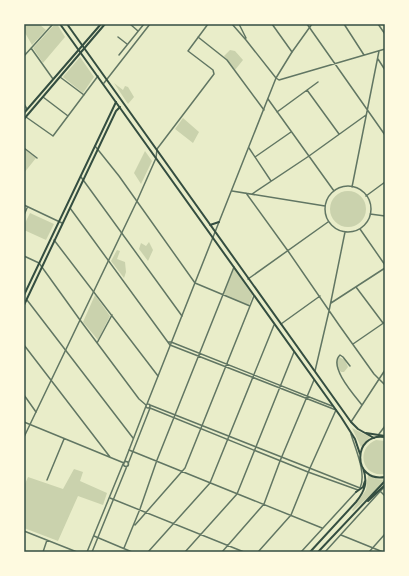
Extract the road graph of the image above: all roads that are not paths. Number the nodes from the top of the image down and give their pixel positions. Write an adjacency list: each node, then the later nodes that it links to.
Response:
1 (54, 24): 25 (street)
2 (60, 24): 26 (main road)
3 (67, 24): 24 (main road)
4 (101, 24): 24 (main road)
5 (105, 24): 24 (main road)
6 (130, 24): 18 (street)
7 (144, 24): 18 (street)
8 (150, 24): 39 (street)
9 (208, 24): 21 (street)
10 (232, 24): 22 (street)
11 (239, 24): 22 (street)
12 (272, 24): 30 (street)
13 (308, 24): 17 (street)
14 (312, 24): 17 (street)
15 (344, 24): 32 (street)
16 (378, 24): 19 (street)
17 (310, 28): 30 (street); 35 (street)
18 (138, 31): 23 (street)
19 (385, 34)
20 (118, 37): 23 (street)
21 (198, 37): 52 (street); 66 (street)
22 (246, 40): 40 (street)
23 (127, 44): 31 (street)
24 (83, 47): 26 (main road); 29 (main road); 39 (main road)
25 (31, 48): 33 (street); 41 (street)
26 (79, 49): 29 (main road); 41 (main road)
27 (385, 49): 28 (street)
28 (379, 51): 32 (street); 34 (street)
29 (81, 52): 37 (main road); 38 (main road)
30 (292, 52): 40 (street)
31 (119, 55)
32 (364, 55): 35 (street)
33 (24, 56)
34 (378, 59): 36 (street); 53 (street)
35 (334, 64): 40 (street); 53 (street)
36 (385, 70)
37 (98, 76): 43 (main road); 45 (street)
38 (60, 77): 45 (street); 46 (main road)
39 (106, 78): 43 (street); 66 (main road)
40 (276, 78): 47 (street)
41 (53, 79): 51 (main road)
42 (318, 82): 44 (street)
43 (104, 83): 48 (main road)
44 (307, 90): 54 (street); 61 (street)
45 (84, 95): 57 (street)
46 (43, 97): 57 (street); 58 (main road)
47 (268, 99): 52 (street); 54 (street)
48 (116, 102): 50 (main road); 63 (main road)
49 (24, 104): 51 (street)
50 (120, 107): 67 (main road); 71 (main road)
51 (28, 109): 55 (main road)
52 (264, 110): 65 (street)
53 (367, 111): 56 (street); 60 (street)
54 (277, 112): 59 (street)
55 (24, 113)
56 (366, 115): 61 (street); 76 (street)
57 (68, 116): 58 (street)
58 (25, 118)
59 (292, 132): 68 (street); 69 (street)
60 (384, 132): 62 (street)
61 (339, 134): 68 (street)
62 (385, 135)
63 (95, 146): 67 (street); 72 (main road)
64 (24, 148): 70 (street)
65 (248, 148): 69 (street); 77 (street)
66 (157, 149): 71 (street); 94 (main road)
67 (98, 150): 73 (main road); 82 (street)
68 (309, 156): 74 (street); 78 (street)
69 (255, 157): 74 (street)
70 (38, 158)
71 (156, 158): 82 (street); 99 (main road)
72 (80, 176): 73 (street); 90 (main road)
73 (84, 179): 86 (main road); 96 (street)
74 (271, 181): 80 (street)
75 (385, 182): 81 (street)
76 (352, 187): 78 (street); 81 (street)
77 (232, 191): 79 (street); 91 (street)
78 (334, 191): 84 (street)
79 (246, 193): 80 (street); 101 (street)
80 (252, 194): 84 (street)
81 (366, 196): 87 (street)
82 (136, 201): 96 (street); 110 (street)
83 (24, 205): 85 (street)
84 (325, 206): 92 (street)
85 (28, 207): 88 (street); 90 (street)
86 (70, 208): 93 (main road); 103 (street)
87 (370, 214): 89 (street); 95 (street)
88 (24, 215)
89 (385, 216)
90 (58, 221): 93 (street); 104 (main road)
91 (219, 222): 94 (main road); 97 (street)
92 (328, 222): 98 (street); 101 (street)
93 (62, 223): 100 (main road)
94 (210, 225): 97 (main road)
95 (360, 229): 98 (street); 105 (street)
96 (122, 232): 103 (street); 123 (street)
97 (215, 232): 99 (street); 109 (main road)
98 (345, 232): 118 (street)
99 (213, 238): 106 (main road); 110 (street)
100 (54, 240): 107 (main road); 112 (street)
101 (288, 251): 109 (street); 116 (street)
102 (24, 256): 104 (street)
103 (108, 262): 112 (street); 128 (street)
104 (39, 263): 107 (street); 113 (main road)
105 (385, 265)
106 (234, 267): 114 (street); 115 (main road)
107 (42, 268): 117 (main road); 124 (street)
108 (385, 268): 111 (street)
109 (248, 279): 126 (main road)
110 (195, 284): 114 (street); 123 (street)
111 (356, 286): 118 (street); 125 (street)
112 (94, 291): 122 (street); 124 (street)
113 (24, 295)
114 (223, 295): 120 (street); 136 (street)
115 (255, 296): 120 (street); 127 (main road)
116 (320, 296): 121 (street); 126 (street)
117 (27, 299): 119 (main road); 134 (street)
118 (331, 303): 121 (street)
119 (24, 305)
120 (250, 306): 138 (street)
121 (329, 311): 131 (street); 142 (street)
122 (112, 315): 130 (street); 144 (street)
123 (182, 316): 129 (street)
124 (80, 320): 130 (street); 134 (street)
125 (384, 322): 131 (street)
126 (281, 324): 142 (main road)
127 (274, 325): 135 (main road); 143 (street)
128 (168, 342): 129 (street); 133 (street)
129 (171, 342): 133 (street); 136 (street)
130 (97, 343): 155 (street)
131 (353, 344): 147 (street)
132 (24, 345): 148 (street)
133 (170, 345): 137 (street); 144 (street)
134 (65, 350): 148 (street); 175 (street)
135 (294, 352): 146 (main road); 149 (street)
136 (200, 353): 137 (street); 138 (street)
137 (198, 357): 140 (street); 161 (street)
138 (226, 364): 140 (street); 143 (street)
139 (350, 366): 156 (street)
140 (225, 367): 145 (street); 166 (street)
141 (385, 370): 147 (street)
142 (315, 372): 164 (main road)
143 (253, 374): 145 (street); 149 (street)
144 (158, 376): 155 (street)
145 (252, 377): 151 (street); 171 (street)
146 (314, 379): 153 (street); 158 (main road)
147 (379, 379): 150 (street); 156 (street)
148 (51, 380): 160 (street); 184 (street)
149 (281, 385): 151 (street); 153 (street)
150 (385, 385)
151 (280, 388): 154 (street); 179 (street)
152 (24, 395): 160 (street)
153 (307, 396): 154 (street); 158 (street)
154 (306, 399): 159 (street); 185 (street)
155 (147, 405): 157 (street); 157 (street); 175 (street)
156 (362, 405): 164 (street)
157 (150, 406): 161 (street); 162 (street); 182 (street)
158 (333, 406): 159 (main road)
159 (336, 410): 169 (main road); 190 (street)
160 (36, 412): 165 (street)
161 (176, 414): 162 (street); 166 (street)
162 (175, 417): 168 (street); 186 (street)
163 (24, 422): 165 (street)
164 (351, 422): 170 (main road)
165 (30, 425): 174 (street); 177 (street)
166 (202, 425): 168 (street); 171 (street)
167 (385, 426): 172 (street)
168 (201, 428): 178 (street); 192 (street)
169 (349, 428): 183 (main road); 200 (street)
170 (365, 433): 172 (main road); 176 (main road)
171 (229, 435): 178 (street); 179 (street)
172 (379, 435): 173 (main road)
173 (385, 436): 176 (main road)
174 (24, 437)
175 (133, 438): 180 (street)
176 (374, 438): 183 (main road)
177 (64, 439): 184 (street); 196 (street)
178 (228, 439): 181 (street); 198 (street)
179 (256, 446): 181 (street); 185 (street)
180 (129, 450): 182 (street); 188 (street)
181 (254, 450): 187 (street); 203 (street)
182 (133, 451): 186 (street); 189 (street)
183 (360, 454): 191 (main road)
184 (110, 457): 188 (street)
185 (282, 457): 187 (street); 190 (street)
186 (157, 460): 192 (street); 209 (street)
187 (280, 461): 193 (street); 208 (street)
188 (124, 463): 189 (street); 189 (street); 205 (street)
189 (127, 465): 206 (street)
190 (310, 468): 193 (street); 200 (street)
191 (363, 468): 194 (main road); 195 (main road)
192 (183, 472): 198 (street); 210 (street)
193 (308, 472): 201 (street); 211 (street)
194 (385, 476)
195 (366, 478): 201 (main road); 236 (main road)
196 (47, 480)
197 (385, 481): 207 (main road)
198 (210, 483): 203 (street); 212 (street)
199 (385, 486): 202 (street); 207 (main road)
200 (360, 488): 201 (street)
201 (357, 491): 214 (street)
202 (381, 492): 204 (street); 218 (street)
203 (238, 494): 208 (street); 216 (street)
204 (385, 496)
205 (110, 498): 206 (street); 219 (street)
206 (114, 499): 209 (street); 220 (street)
207 (365, 502): 237 (main road)
208 (264, 504): 211 (street); 222 (street)
209 (140, 509): 210 (street); 213 (street)
210 (148, 512): 212 (street); 213 (street)
211 (291, 515): 214 (street); 234 (street)
212 (174, 523): 216 (street); 230 (street)
213 (133, 527): 223 (street)
214 (323, 529): 235 (street)
215 (24, 531): 221 (street)
216 (202, 534): 222 (street); 231 (street)
217 (385, 534): 224 (street)
218 (341, 535): 224 (street); 238 (street)
219 (94, 536): 220 (street); 227 (street)
220 (98, 537): 223 (street); 228 (street)
221 (47, 540): 225 (street); 226 (street)
222 (228, 545): 232 (street); 233 (street)
223 (124, 548): 229 (street)
224 (373, 548): 239 (street); 240 (street)
225 (43, 552)
226 (77, 552)
227 (87, 552)
228 (92, 552)
229 (132, 552)
230 (148, 552)
231 (185, 552)
232 (222, 552)
233 (244, 552)
234 (258, 552)
235 (301, 552)
236 (310, 552)
237 (318, 552)
238 (325, 552)
239 (369, 552)
240 (382, 552)

